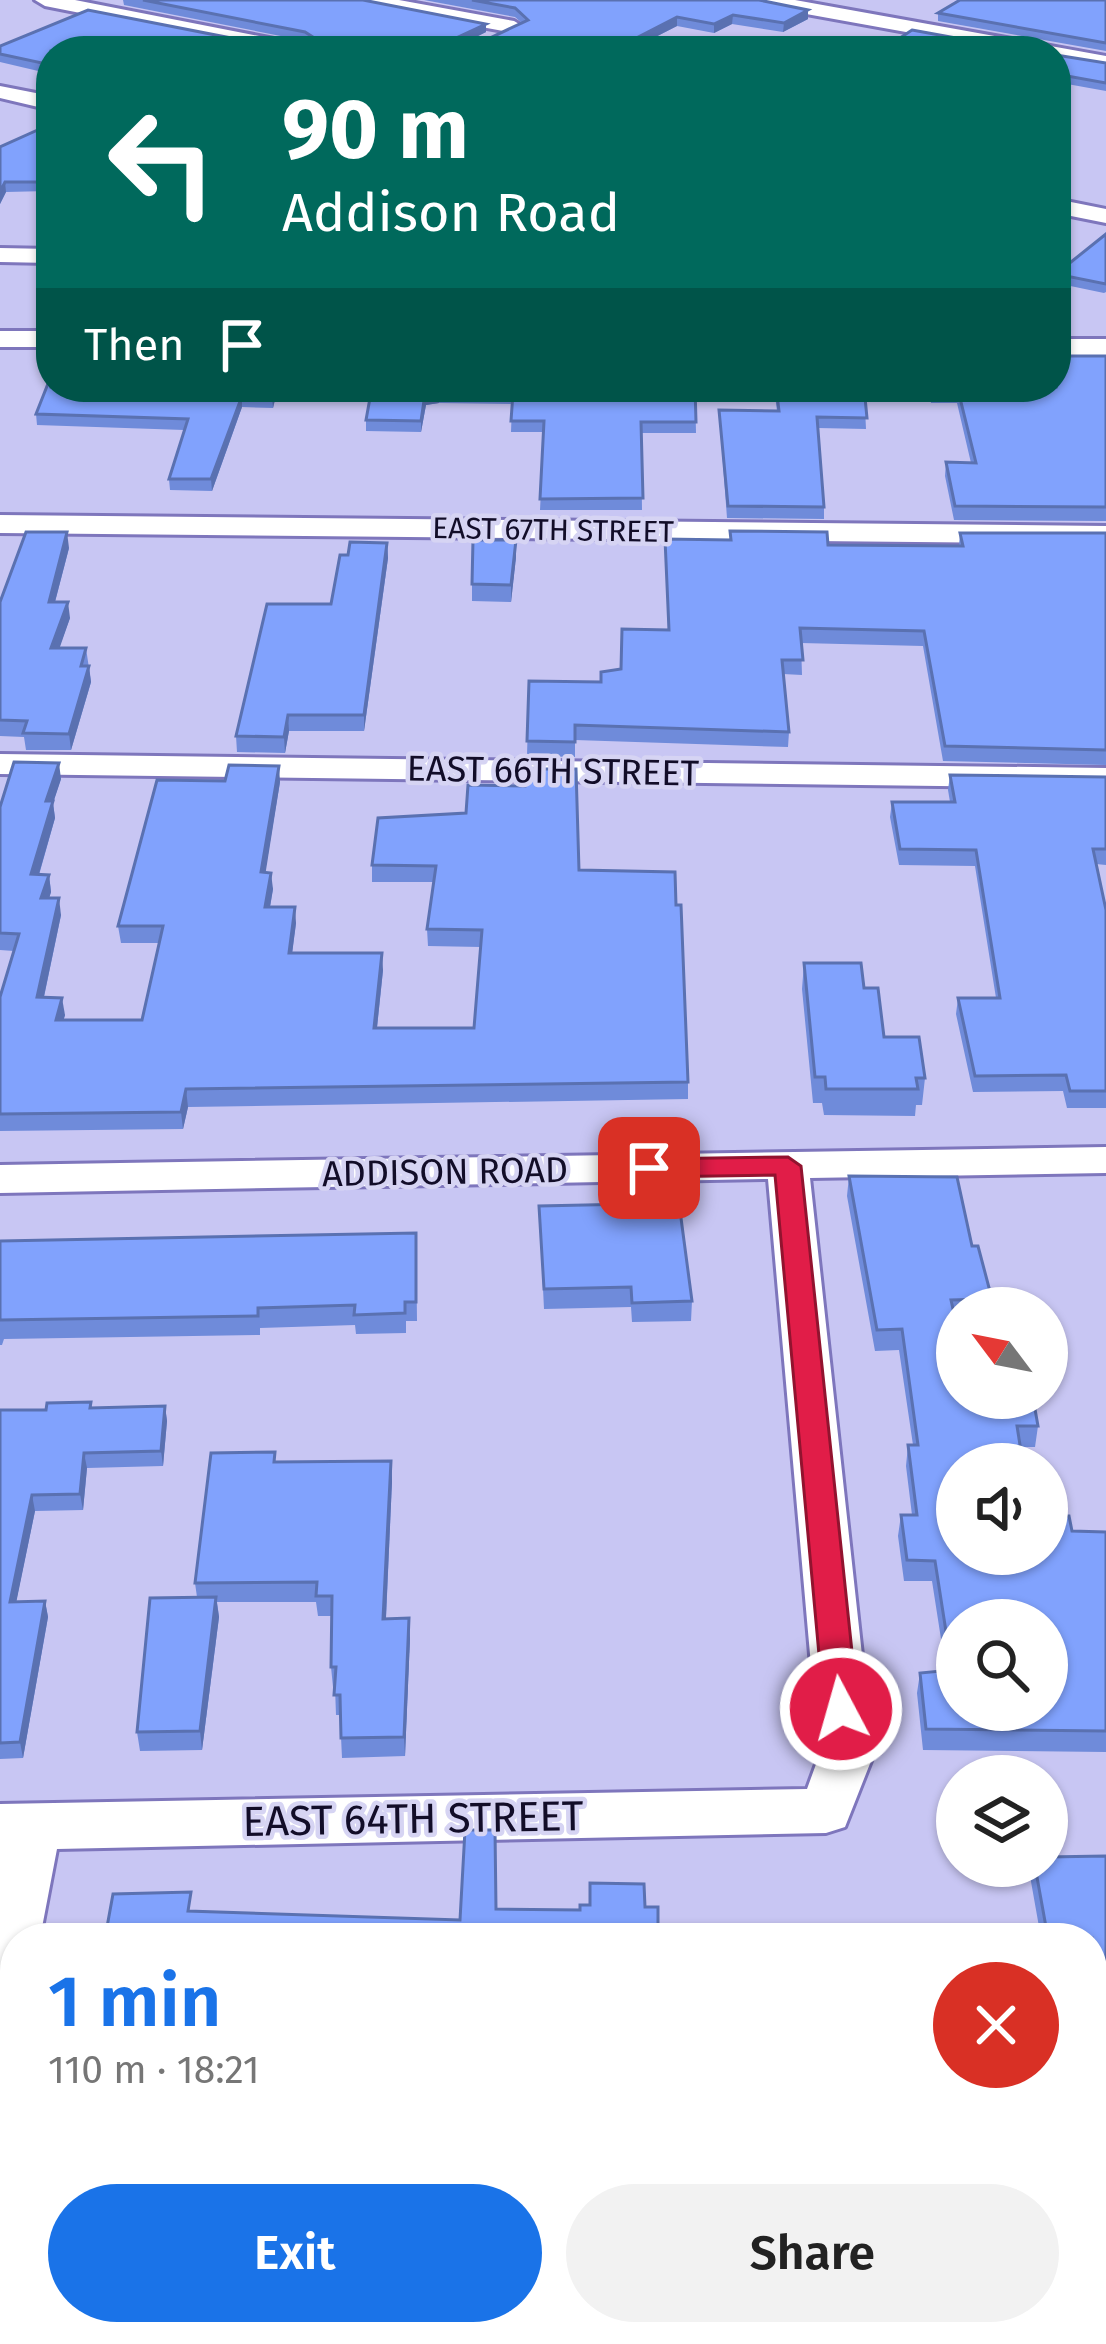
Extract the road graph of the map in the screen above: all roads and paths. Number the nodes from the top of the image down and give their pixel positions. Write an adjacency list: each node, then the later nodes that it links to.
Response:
1 (45, 0): 5 (street)
2 (367, 0): 4 (street)
3 (762, 0): 6 (street)
4 (514, 28)
5 (229, 36)
6 (962, 36)
7 (1071, 56): 8 (street)
8 (1106, 62)
9 (0, 92): 10 (street)
10 (36, 100)
11 (1071, 209): 12 (street)
12 (1106, 216)
13 (0, 255): 14 (street)
14 (36, 256)
15 (0, 339): 16 (street)
16 (36, 339)
17 (1071, 347): 18 (street)
18 (1106, 347)
19 (0, 524): 20 (street, EAST 67TH STREET)
20 (1106, 535)
21 (0, 764): 22 (street, EAST 66TH STREET)
22 (1106, 778)
23 (1106, 1160): 24 (street, ADDISON ROAD)
24 (788, 1166): 25 (street, ADDISON ROAD); 26 (street, EAST 64TH STREET)
25 (0, 1179)
26 (17, 1827): 27 (street)
27 (7, 1923)

